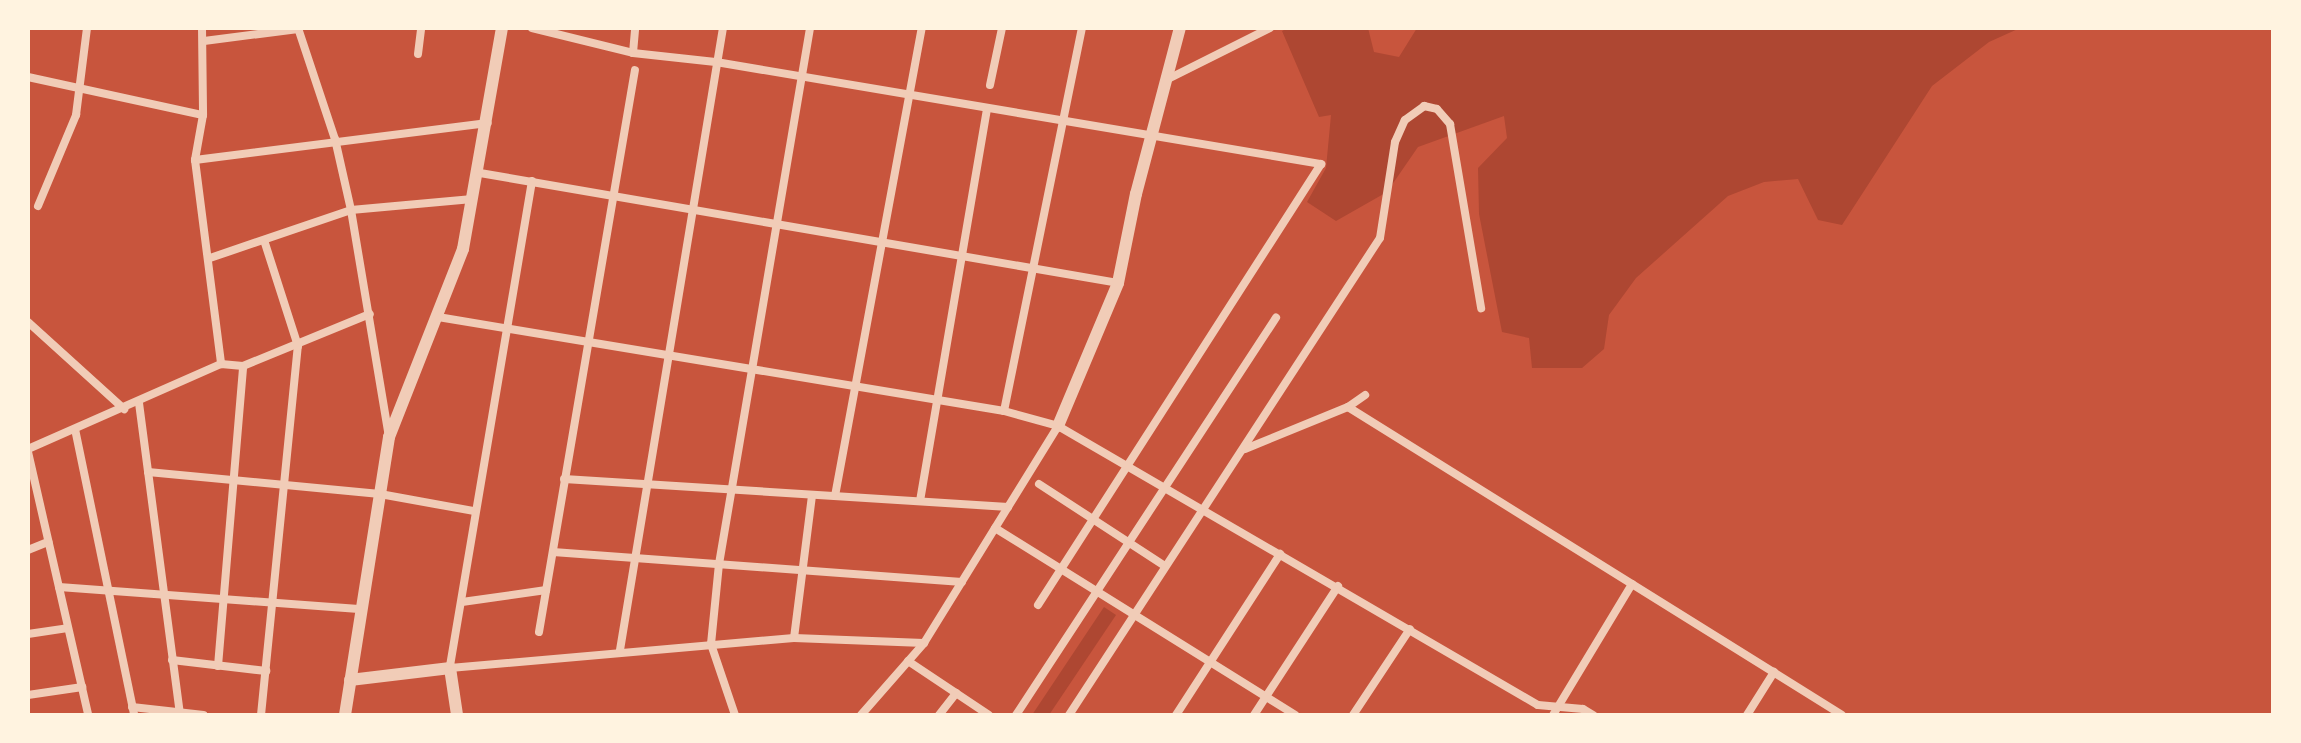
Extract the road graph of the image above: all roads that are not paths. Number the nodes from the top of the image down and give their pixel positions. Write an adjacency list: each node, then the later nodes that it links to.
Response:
1 (87, 28): 24 (street)
2 (202, 28): 15 (street)
3 (298, 28): 15 (street); 31 (street)
4 (421, 28): 17 (street)
5 (502, 28): 28 (street)
6 (532, 28): 16 (street)
7 (635, 28): 16 (street)
8 (723, 28): 18 (street)
9 (810, 28): 21 (street)
10 (922, 28): 25 (street)
11 (1002, 28): 23 (street)
12 (1082, 28): 29 (street)
13 (1180, 28): 22 (street)
14 (1270, 28): 22 (street)
15 (204, 41): 27 (street)
16 (633, 53): 18 (street)
17 (418, 54)
18 (716, 62): 21 (street); 39 (street)
19 (635, 70): 35 (street)
20 (28, 77): 24 (street)
21 (801, 77): 25 (street); 40 (street)
22 (1170, 78): 30 (street)
23 (990, 85)
24 (82, 90): 27 (street); 37 (street)
25 (910, 97): 26 (street); 42 (street)
26 (987, 110): 29 (street); 44 (street)
27 (203, 115): 32 (street)
28 (489, 122): 31 (street); 33 (street)
29 (1063, 124): 30 (street); 45 (street)
30 (1155, 136): 46 (street); 71 (street)
31 (335, 139): 32 (street); 38 (street)
32 (195, 160): 43 (street)
33 (480, 173): 34 (street); 36 (street)
34 (532, 181): 35 (street); 52 (street)
35 (613, 197): 39 (street); 53 (street)
36 (474, 199): 38 (street); 49 (street)
37 (38, 206)
38 (351, 210): 41 (street); 48 (street)
39 (691, 211): 40 (street); 55 (street)
40 (776, 224): 42 (street); 58 (street)
41 (264, 240): 43 (street); 54 (street)
42 (881, 244): 44 (street); 59 (street)
43 (210, 258): 56 (street)
44 (960, 258): 45 (street); 61 (street)
45 (1033, 269): 46 (street); 65 (street)
46 (1118, 283): 66 (street)
47 (1481, 308): 69 (street)
48 (370, 314): 54 (street); 68 (street)
49 (438, 317): 52 (street); 68 (street)
50 (1276, 318): 78 (street)
51 (29, 323): 64 (street)
52 (507, 328): 53 (street); 86 (street)
53 (588, 341): 55 (street); 73 (street)
54 (298, 346): 57 (street); 75 (street)
55 (666, 354): 58 (street); 76 (street)
56 (221, 364): 57 (street); 62 (street)
57 (243, 366): 74 (street)
58 (750, 367): 59 (street); 79 (street)
59 (854, 386): 61 (street); 82 (street)
60 (1365, 395): 63 (street)
61 (935, 400): 65 (street); 83 (street)
62 (139, 403): 64 (street); 72 (street)
63 (1348, 407): 69 (street); 100 (street)
64 (124, 409): 67 (street)
65 (1004, 411): 66 (street)
66 (1058, 426): 71 (street); 84 (street)
67 (75, 429): 70 (street); 104 (street)
68 (389, 437): 80 (street)
69 (1244, 449): 85 (street)
70 (28, 451): 89 (street)
71 (1127, 465): 78 (street); 87 (street)
72 (148, 472): 74 (street); 106 (street)
73 (564, 479): 76 (street); 92 (street)
74 (234, 481): 75 (street); 107 (street)
75 (284, 483): 80 (street); 109 (street)
76 (643, 484): 79 (street); 94 (street)
77 (1039, 484): 87 (street)
78 (1166, 487): 85 (street); 90 (street)
79 (732, 489): 81 (street); 95 (street)
80 (380, 494): 86 (street); 111 (street)
81 (812, 495): 82 (street); 98 (street)
82 (835, 496): 83 (street)
83 (920, 501): 84 (street)
84 (1008, 507): 88 (street)
85 (1202, 508): 93 (street); 96 (street)
86 (474, 511): 108 (street)
87 (1093, 519): 90 (street); 97 (street)
88 (995, 528): 97 (street); 99 (street)
89 (48, 542): 91 (street); 102 (street)
90 (1130, 543): 96 (street); 105 (street)
91 (28, 550)
92 (553, 552): 94 (street); 103 (street)
93 (1280, 554): 101 (street); 123 (street)
94 (633, 557): 95 (street); 120 (street)
95 (719, 564): 98 (street); 119 (street)
96 (1165, 566): 112 (street)
97 (1061, 568): 105 (street); 110 (street)
98 (803, 570): 99 (street); 117 (street)
99 (962, 582): 118 (street)
100 (1632, 584): 127 (street); 133 (street)
101 (1338, 586): 114 (street); 132 (street)
102 (59, 587): 104 (street); 113 (street)
103 (546, 590): 108 (street); 115 (street)
104 (108, 591): 106 (street); 134 (street)
105 (1098, 592): 112 (street); 145 (street)
106 (164, 595): 107 (street); 121 (street)
107 (224, 600): 109 (street); 124 (street)
108 (462, 602): 125 (street)
109 (273, 603): 111 (street); 126 (street)
110 (1038, 605)
111 (362, 609): 128 (street)
112 (1135, 614): 123 (street); 146 (street)
113 (68, 628): 116 (street); 129 (street)
114 (1410, 629): 133 (street); 150 (street)
115 (539, 632)
116 (28, 634)
117 (794, 638): 118 (street); 119 (street)
118 (924, 643): 122 (street)
119 (711, 644): 120 (street); 141 (street)
120 (620, 650): 125 (street)
121 (172, 660): 124 (street); 135 (street)
122 (908, 661): 130 (street); 142 (street)
123 (1211, 661): 132 (street); 147 (street)
124 (218, 666): 126 (street)
125 (450, 668): 128 (street); 140 (street)
126 (266, 671): 138 (street)
127 (1774, 672): 153 (street); 154 (street)
128 (350, 680): 139 (street)
129 (82, 687): 131 (street); 136 (street)
130 (956, 693): 143 (street); 144 (street)
131 (28, 695)
132 (1267, 696): 148 (street); 149 (street)
133 (1560, 705): 151 (street); 152 (street)
134 (133, 711): 135 (street)
135 (180, 714): 137 (street)
136 (88, 715)
137 (204, 715)
138 (261, 715)
139 (345, 715)
140 (457, 715)
141 (735, 715)
142 (861, 715)
143 (939, 715)
144 (989, 715)
145 (1016, 715)
146 (1069, 715)
147 (1176, 715)
148 (1254, 715)
149 (1295, 715)
150 (1353, 715)
151 (1553, 715)
152 (1593, 715)
153 (1747, 715)
154 (1842, 715)

